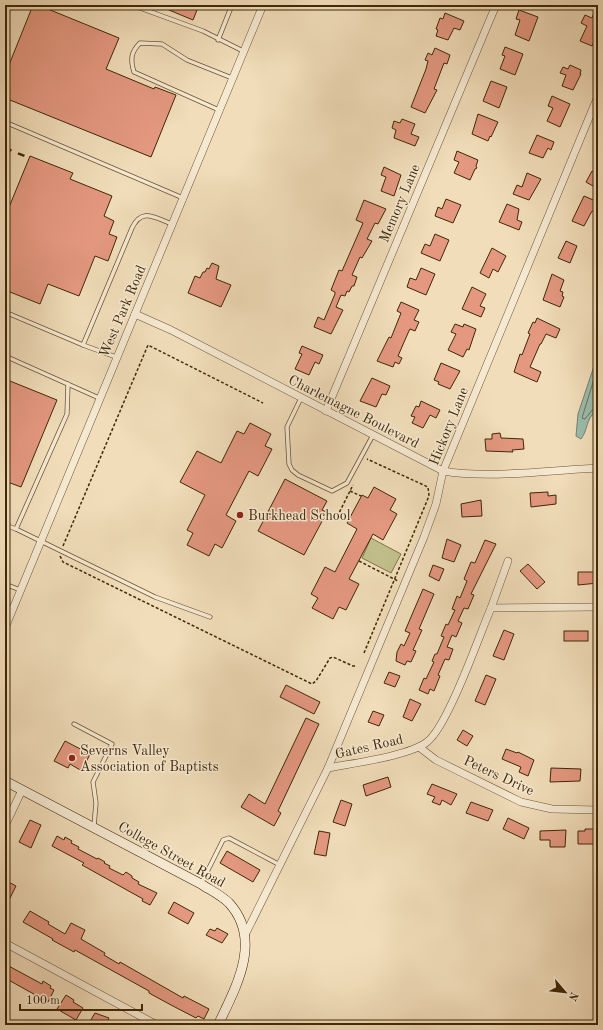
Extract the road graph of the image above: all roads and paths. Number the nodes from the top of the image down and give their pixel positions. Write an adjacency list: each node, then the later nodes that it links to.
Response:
1 (132, 5): 5 (lane)
2 (232, 5): 5 (lane)
3 (263, 5): 6 (street, West Park Road)
4 (496, 5): 22 (street, Memory Lane)
5 (218, 40): 6 (lane)
6 (243, 51): 7 (street, West Park Road)
7 (232, 78): 9 (street, West Park Road); 9 (lane)
8 (598, 96): 26 (street, Hickory Lane)
9 (218, 110): 11 (street, West Park Road)
10 (5, 122): 11 (lane)
11 (183, 198): 12 (street, West Park Road)
12 (173, 225): 14 (street, West Park Road); 15 (lane)
13 (5, 312): 15 (lane)
14 (136, 314): 17 (street, West Park Road); 20 (street, Charlemagne Boulevard)
15 (83, 345): 17 (lane)
16 (5, 356): 18 (lane)
17 (116, 357): 19 (street, West Park Road)
18 (68, 384): 19 (lane); 30 (lane)
19 (99, 398): 31 (street, West Park Road)
20 (301, 398): 22 (street, Charlemagne Boulevard); 23 (lane)
21 (263, 403): 32 (path)
22 (326, 411): 23 (street, Charlemagne Boulevard)
23 (373, 435): 26 (street, Charlemagne Boulevard)
24 (367, 459): 36 (path)
25 (598, 468): 26 (street, Charlemagne Boulevard)
26 (443, 471): 48 (street, Hickory Lane)
27 (350, 490): 28 (path)
28 (361, 496)
29 (5, 525): 30 (lane)
30 (16, 530): 31 (lane)
31 (40, 541): 39 (street, West Park Road); 42 (lane)
32 (63, 546)
33 (60, 556): 45 (path)
34 (359, 561): 36 (path)
35 (508, 561): 41 (street, Gates Road)
36 (395, 580): 37 (path); 44 (path)
37 (401, 582)
38 (5, 584): 39 (lane)
39 (20, 590): 43 (street, West Park Road)
40 (598, 607): 41 (street)
41 (491, 608): 47 (street, Gates Road)
42 (210, 617)
43 (5, 628)
44 (364, 653)
45 (357, 666)
46 (74, 724): 53 (lane)
47 (419, 747): 48 (street, Gates Road); 51 (street, Peters Drive)
48 (328, 768): 54 (street, Gates Road)
49 (5, 781): 50 (street, College Street Road)
50 (22, 790): 52 (street); 53 (street, College Street Road)
51 (598, 810)
52 (5, 826)
53 (94, 826): 55 (street, College Street Road)
54 (281, 866): 55 (lane); 56 (street, Gates Road)
55 (201, 884): 56 (street, College Street Road)
56 (245, 935): 59 (street, College Street Road)
57 (5, 943): 58 (street)
58 (157, 1025)
59 (218, 1025)

